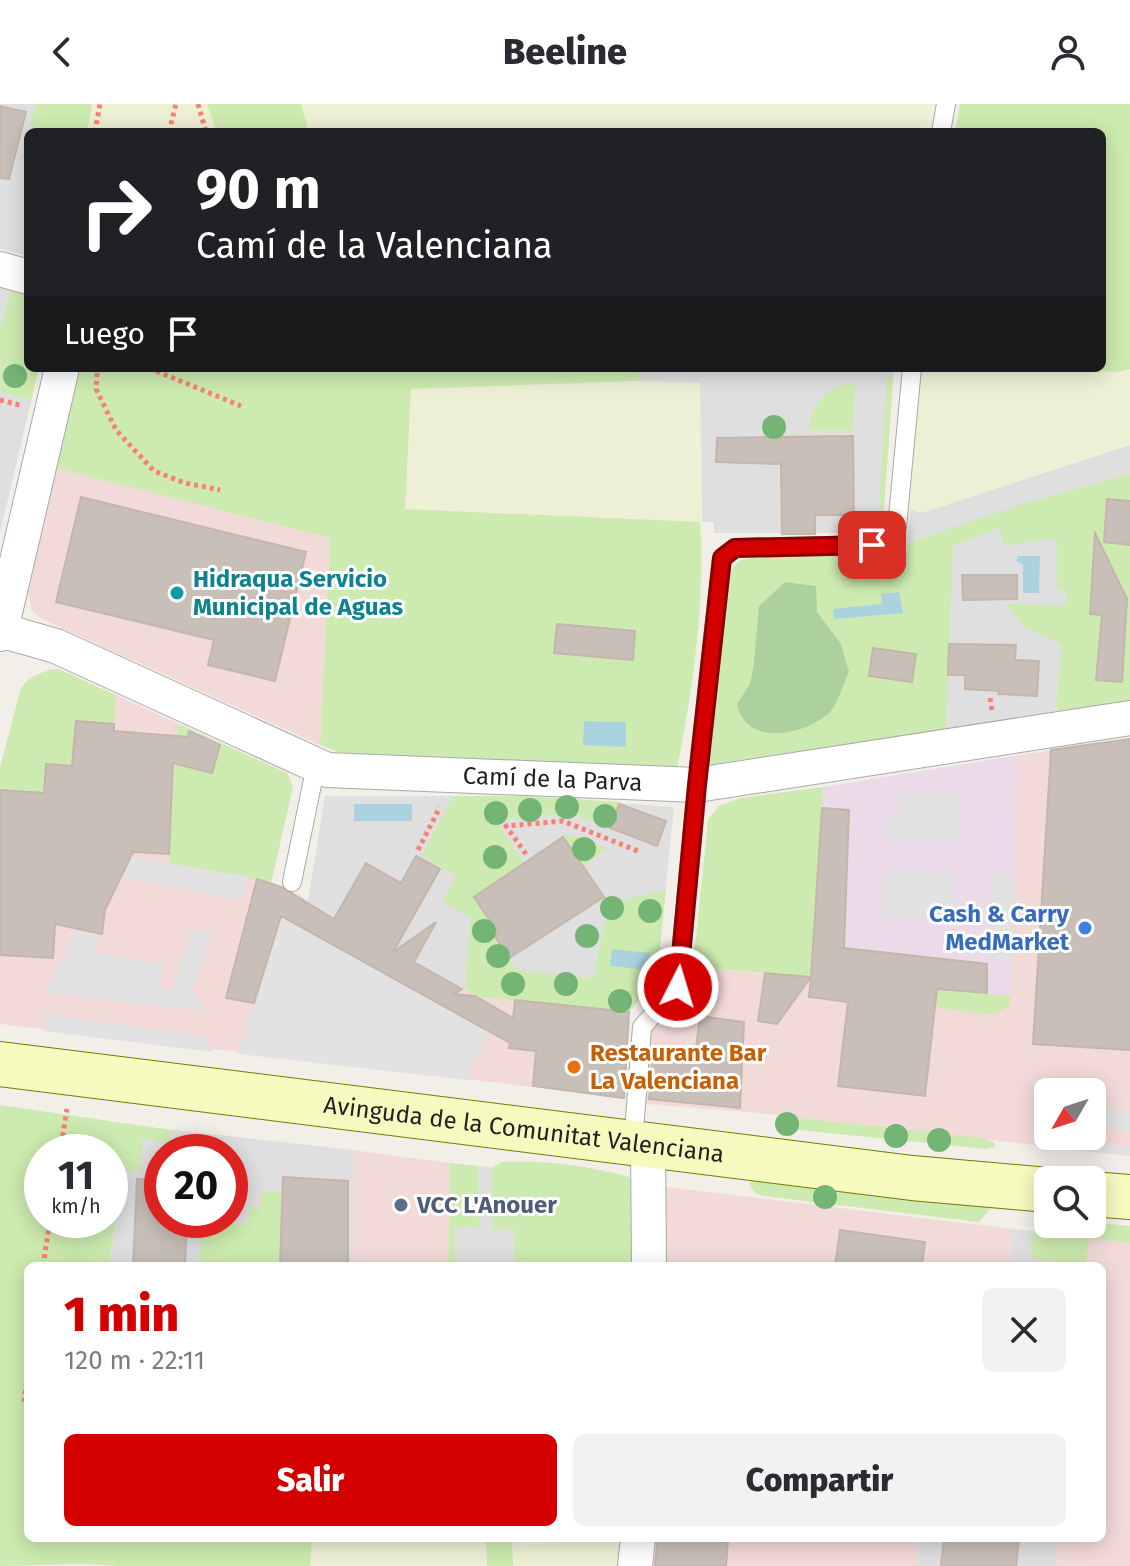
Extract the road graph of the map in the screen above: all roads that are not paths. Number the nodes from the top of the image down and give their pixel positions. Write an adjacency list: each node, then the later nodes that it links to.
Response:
1 (946, 104): 2 (lane)
2 (942, 128)
3 (0, 269): 4 (street)
4 (24, 276)
5 (61, 372): 7 (street, Camí de la Parva)
6 (912, 372): 10 (lane)
7 (0, 631): 9 (street, Camí de la Parva)
8 (1130, 718): 10 (street, Camí de la Parva)
9 (316, 765): 10 (street, Camí de la Parva); 11 (lane)
10 (697, 785): 13 (lane)
11 (292, 882)
12 (0, 1064): 13 (main road, Avinguda de la Comunitat Valenciana)
13 (640, 1145): 14 (main road, Avinguda de la Comunitat Valenciana); 17 (street)
14 (1034, 1189)
15 (1106, 1195): 16 (main road)
16 (1130, 1197)
17 (649, 1262)
18 (638, 1542): 19 (street)
19 (635, 1566)

